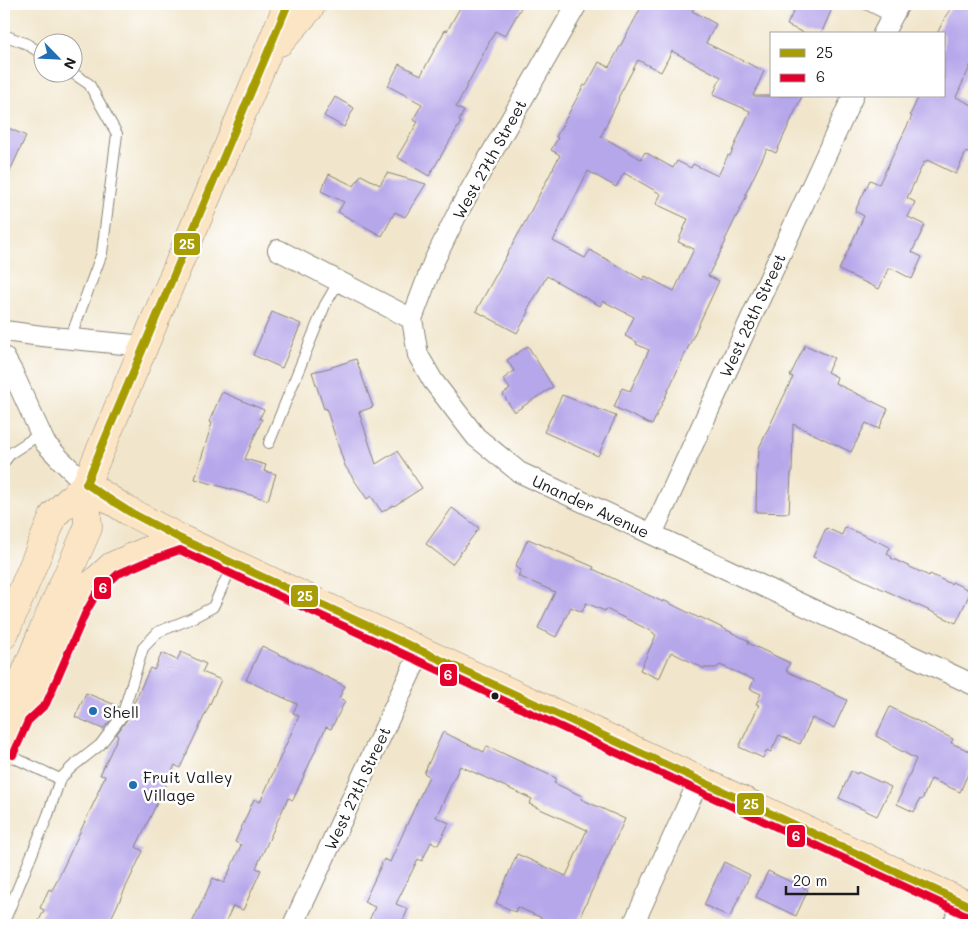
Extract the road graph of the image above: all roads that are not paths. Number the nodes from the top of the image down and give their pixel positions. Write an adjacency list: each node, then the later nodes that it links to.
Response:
1 (288, 4): 8 (main road)
2 (312, 4): 8 (main road)
3 (577, 4): 13 (street, West 27th Street)
4 (866, 4): 5 (lane)
5 (891, 18)
6 (4, 35): 7 (lane)
7 (32, 47)
8 (264, 60): 16 (main road)
9 (82, 79): 15 (lane)
10 (852, 98): 22 (street, West 28th Street)
11 (278, 250): 12 (street)
12 (339, 282): 13 (street); 19 (lane)
13 (412, 319): 22 (street, Unander Avenue)
14 (4, 331): 15 (street)
15 (70, 339): 16 (street)
16 (144, 346): 21 (main road)
17 (4, 357): 18 (street)
18 (40, 434): 20 (lane); 21 (street)
19 (269, 442)
20 (4, 462)
21 (86, 484): 23 (main road); 25 (main road); 28 (main road)
22 (652, 534): 27 (street, Unander Avenue)
23 (181, 539): 24 (main road); 28 (main road)
24 (233, 563): 26 (main road); 30 (lane)
25 (4, 635)
26 (422, 650): 31 (main road); 34 (street, West 27th Street)
27 (974, 685)
28 (20, 715): 29 (main road)
29 (4, 752): 30 (lane)
30 (60, 779): 33 (lane)
31 (699, 780): 32 (main road); 35 (street)
32 (967, 904): 36 (lane)
33 (4, 922)
34 (293, 925)
35 (633, 925)
36 (948, 925)

